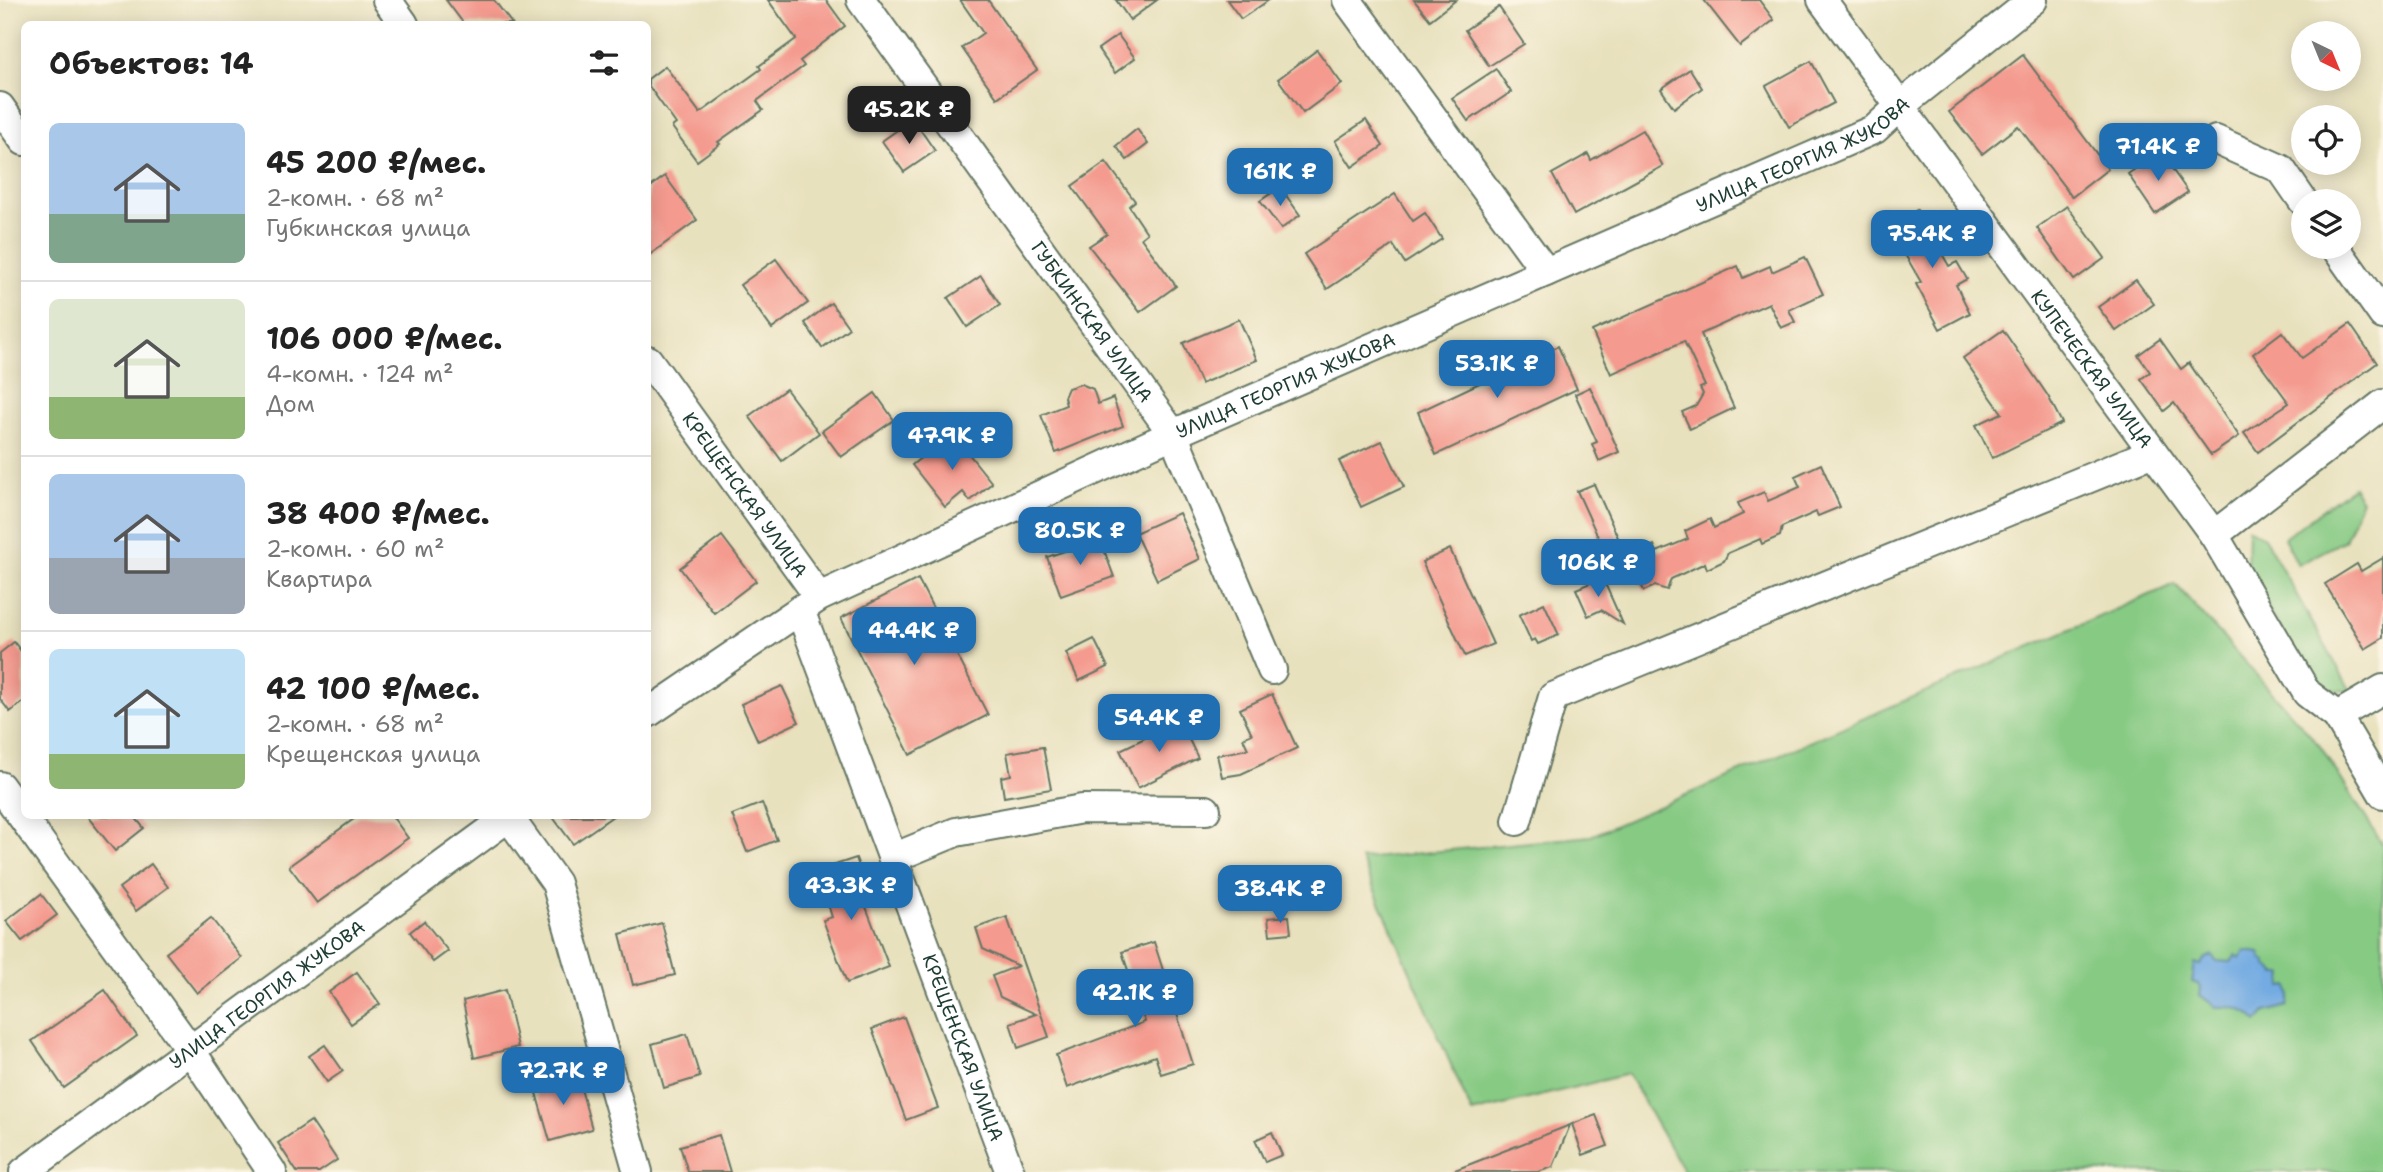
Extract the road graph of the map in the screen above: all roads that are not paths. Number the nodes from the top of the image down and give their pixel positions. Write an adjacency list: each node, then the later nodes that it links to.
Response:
1 (387, 0): 6 (street)
2 (862, 0): 17 (street, ГУБКИНСКАЯ УЛИЦА)
3 (1347, 0): 13 (street)
4 (1822, 0): 7 (street, КУПЕЧЕСКАЯ УЛИЦА)
5 (2033, 0): 7 (street, УЛИЦА ГЕОРГИЯ ЖУКОВА)
6 (402, 21)
7 (1899, 106): 13 (street, УЛИЦА ГЕОРГИЯ ЖУКОВА); 18 (street, КУПЕЧЕСКАЯ УЛИЦА)
8 (0, 107): 9 (street)
9 (21, 137)
10 (2216, 140): 11 (street)
11 (2295, 189)
12 (2343, 259): 14 (street)
13 (1546, 272): 17 (street, УЛИЦА ГЕОРГИЯ ЖУКОВА)
14 (2383, 316)
15 (651, 365): 20 (street, КРЕЩЕНСКАЯ УЛИЦА)
16 (2383, 404): 19 (street)
17 (1173, 434): 20 (street, УЛИЦА ГЕОРГИЯ ЖУКОВА); 21 (street, ГУБКИНСКАЯ УЛИЦА)
18 (2153, 452): 19 (street, КУПЕЧЕСКАЯ УЛИЦА); 32 (street)
19 (2214, 535): 24 (street, КУПЕЧЕСКАЯ УЛИЦА)
20 (809, 604): 23 (street, УЛИЦА ГЕОРГИЯ ЖУКОВА); 33 (street, КРЕЩЕНСКАЯ УЛИЦА)
21 (1272, 670)
22 (2383, 689): 24 (street)
23 (651, 711)
24 (2337, 716): 26 (street)
25 (0, 786): 28 (street)
26 (2383, 794)
27 (1206, 810): 33 (street)
28 (21, 815)
29 (24, 819): 34 (street)
30 (505, 819): 34 (street, УЛИЦА ГЕОРГИЯ ЖУКОВА)
31 (511, 819): 37 (street)
32 (1517, 821)
33 (892, 858): 38 (street, КРЕЩЕНСКАЯ УЛИЦА)
34 (191, 1051): 35 (street, УЛИЦА ГЕОРГИЯ ЖУКОВА); 36 (street)
35 (24, 1172)
36 (272, 1172)
37 (638, 1172)
38 (1010, 1172)

